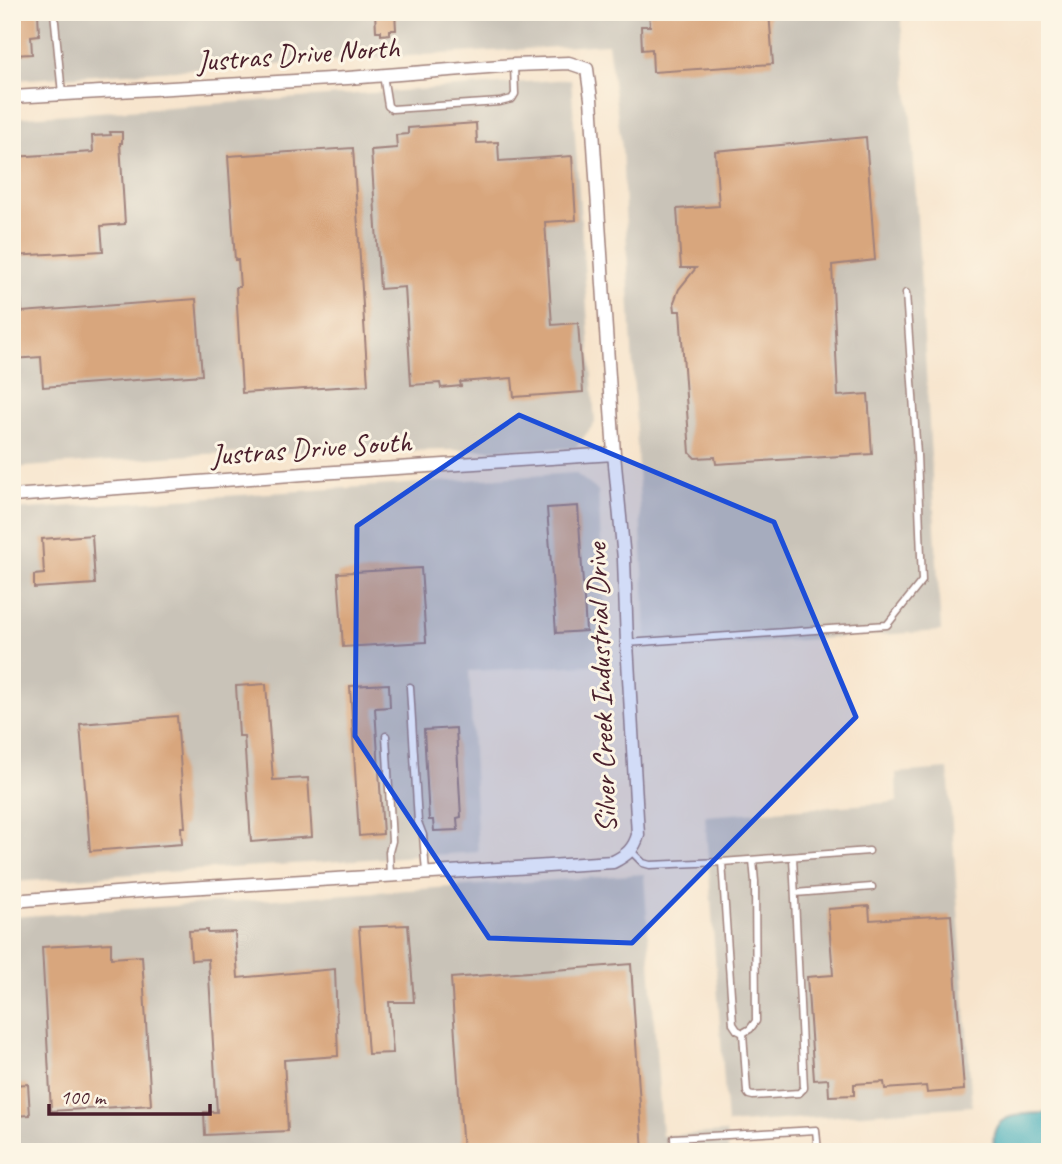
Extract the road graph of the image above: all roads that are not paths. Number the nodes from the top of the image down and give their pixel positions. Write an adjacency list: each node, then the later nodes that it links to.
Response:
1 (54, 12): 5 (lane)
2 (514, 65): 3 (street, Justras Drive North); 4 (street, Justras Drive North); 4 (lane)
3 (587, 69): 8 (street, Silver Creek Industrial Drive)
4 (383, 75): 5 (street, Justras Drive North)
5 (62, 94): 6 (street, Justras Drive North)
6 (12, 97)
7 (906, 293): 10 (lane)
8 (614, 454): 9 (street, Justras Drive South); 10 (street, Silver Creek Industrial Drive)
9 (12, 496)
10 (627, 643): 13 (street, Silver Creek Industrial Drive)
11 (410, 687): 18 (lane)
12 (386, 736): 19 (lane)
13 (631, 851): 17 (lane); 18 (street, Silver Creek Industrial Drive)
14 (869, 851): 15 (lane)
15 (793, 857): 16 (lane); 21 (lane)
16 (753, 860): 17 (lane); 23 (lane)
17 (722, 862): 23 (lane)
18 (426, 873): 19 (street, Silver Creek Industrial Drive)
19 (390, 875): 22 (street, Silver Creek Industrial Drive)
20 (872, 887): 21 (lane)
21 (795, 893): 23 (lane)
22 (12, 901)
23 (743, 1033)
24 (675, 1152): 25 (lane)
25 (818, 1152)

